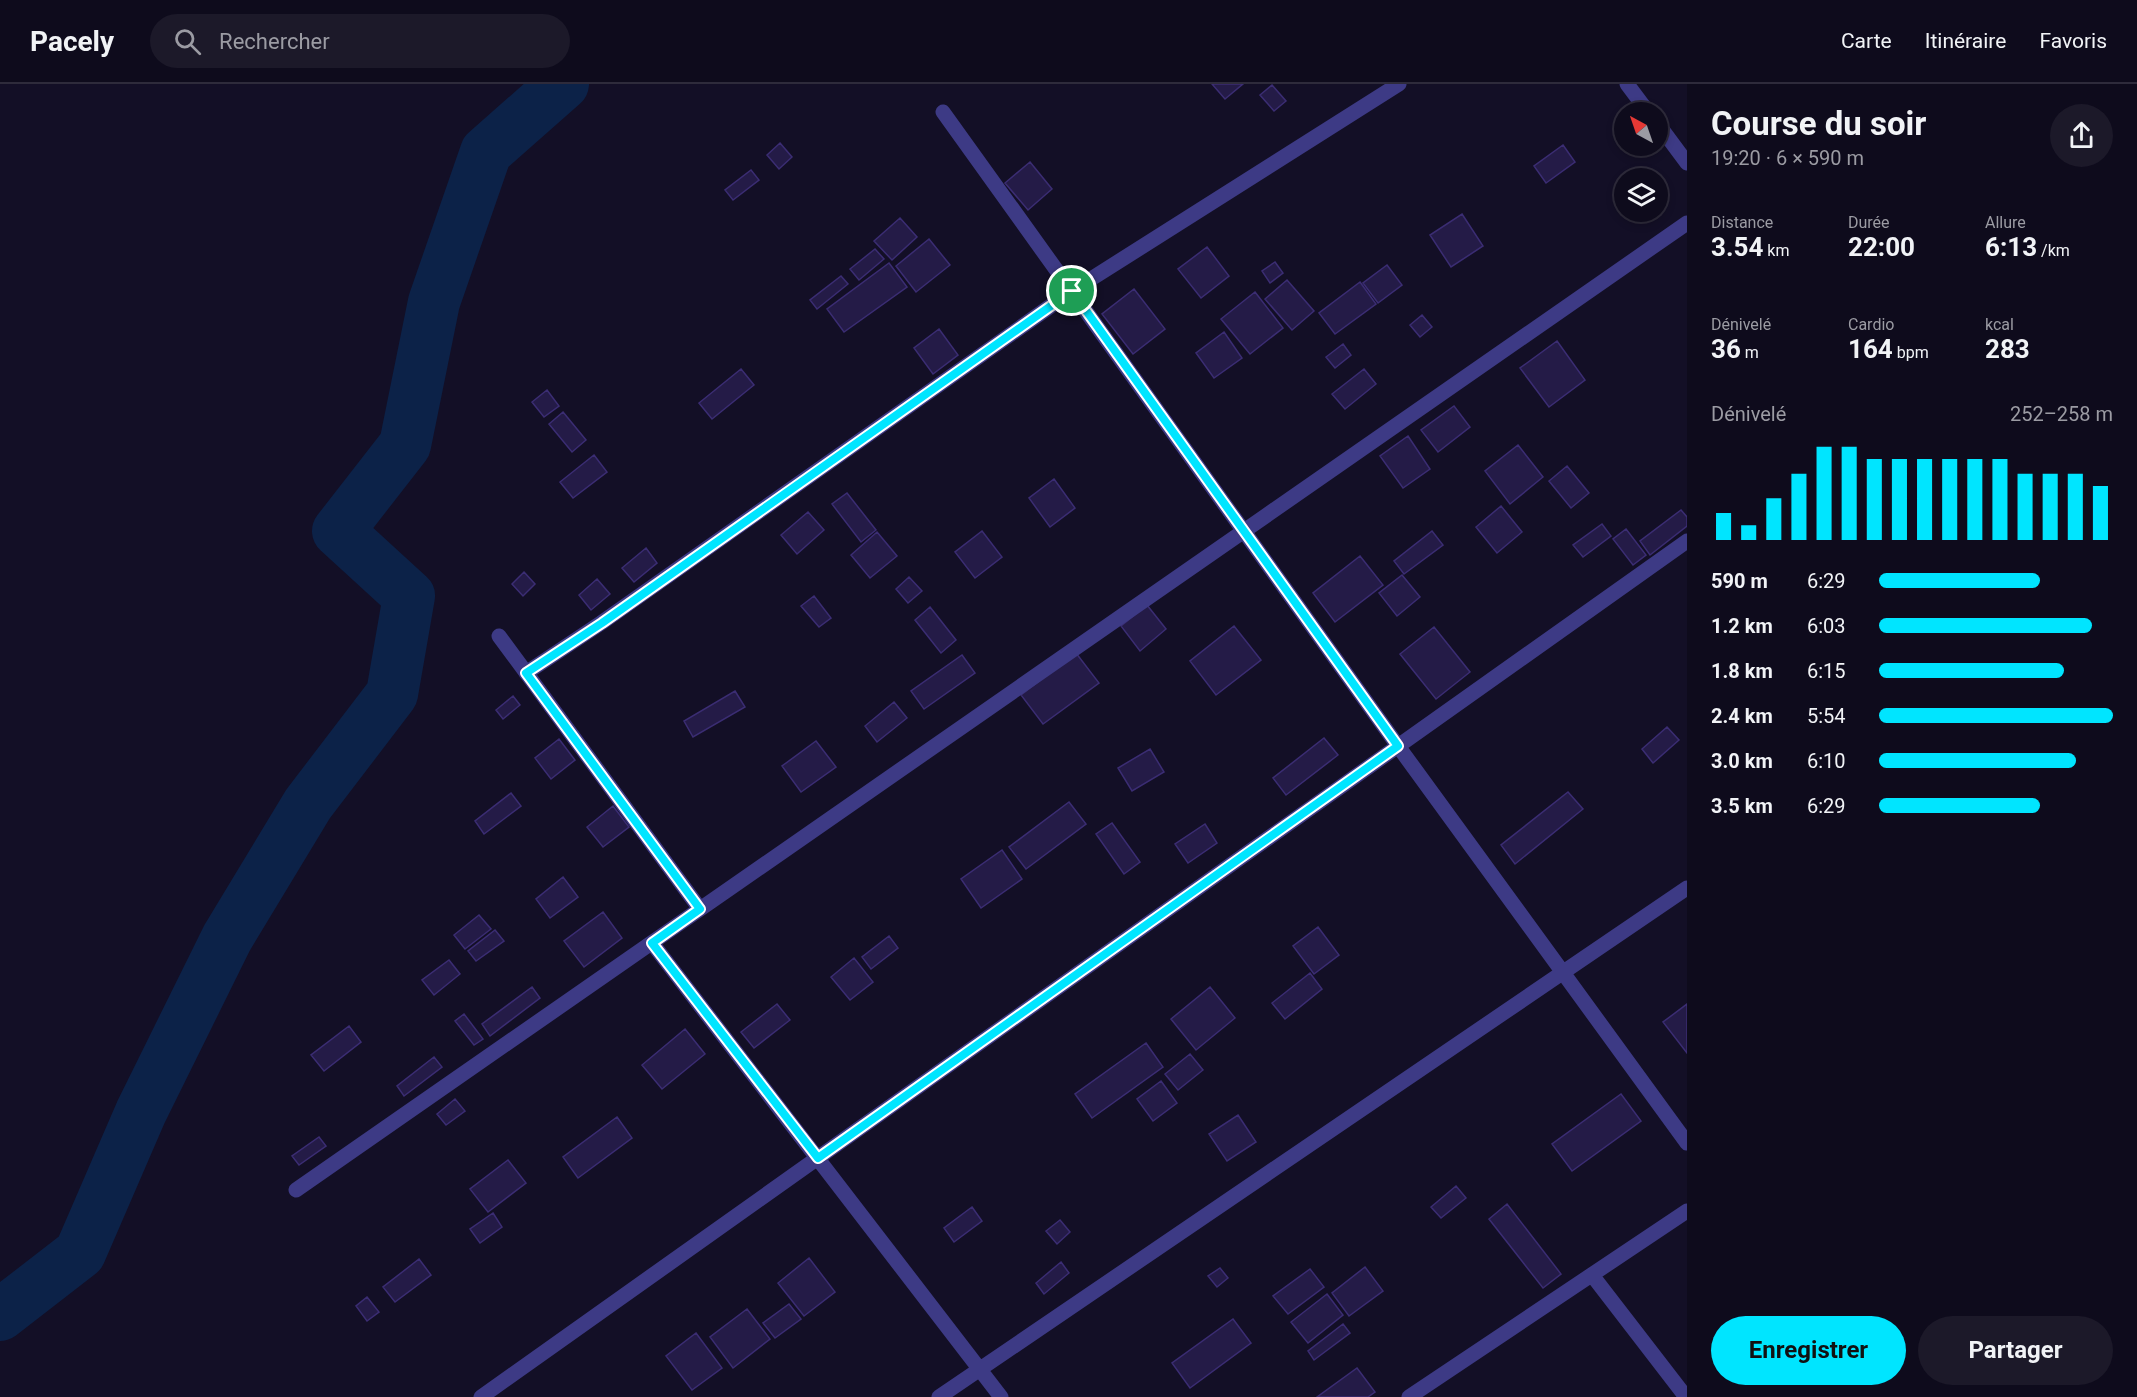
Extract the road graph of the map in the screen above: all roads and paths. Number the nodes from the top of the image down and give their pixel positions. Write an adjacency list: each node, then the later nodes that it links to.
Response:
1 (1399, 84): 8 (street)
2 (1627, 84): 3 (street)
3 (1640, 102)
4 (944, 112): 8 (street)
5 (1668, 137): 6 (street)
6 (1687, 163)
7 (1687, 223): 9 (street)
8 (1072, 291): 9 (street); 12 (street)
9 (1244, 531): 13 (street); 15 (street)
10 (1687, 541): 13 (street)
11 (499, 636): 12 (street)
12 (526, 673): 15 (street)
13 (1398, 746): 17 (street); 19 (street)
14 (1687, 888): 17 (street)
15 (700, 909): 16 (street)
16 (652, 943): 19 (street); 20 (street)
17 (1563, 972): 18 (street); 23 (street)
18 (1687, 1143)
19 (818, 1158): 23 (street); 24 (street)
20 (296, 1190)
21 (1687, 1211): 22 (street)
22 (1592, 1275): 27 (street); 28 (street)
23 (979, 1369): 25 (street); 26 (street)
24 (481, 1397)
25 (939, 1397)
26 (1000, 1397)
27 (1409, 1397)
28 (1686, 1397)

